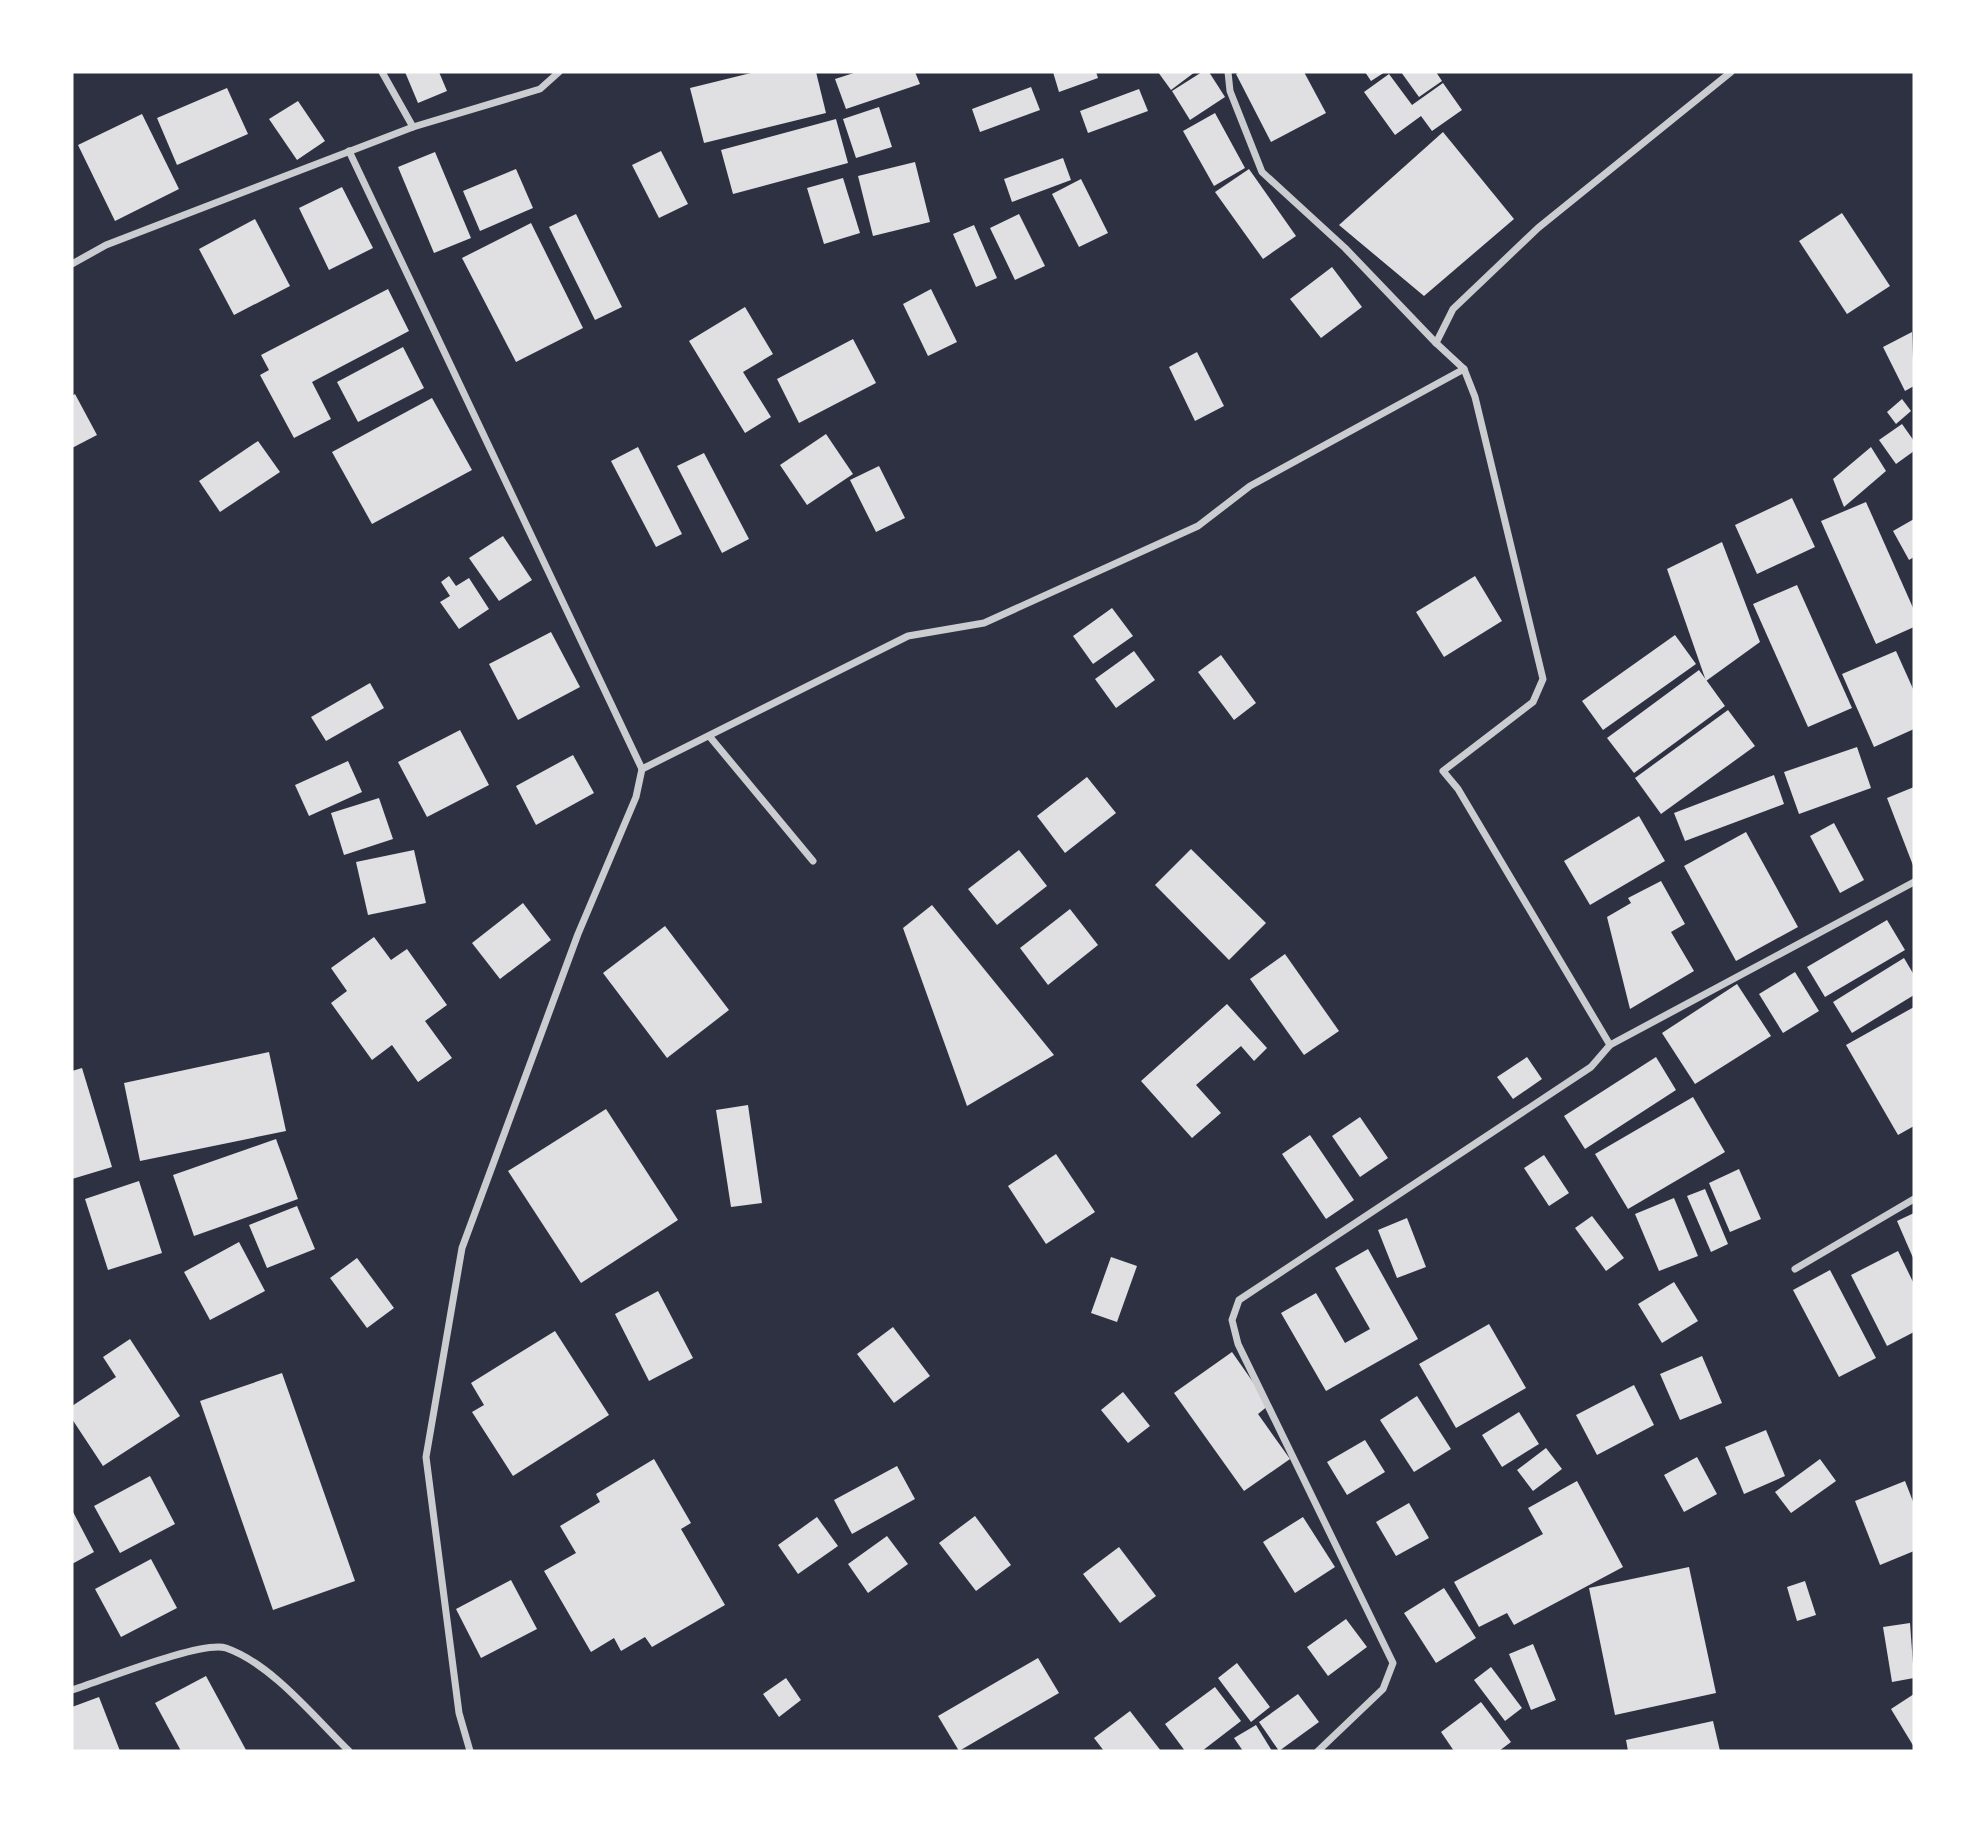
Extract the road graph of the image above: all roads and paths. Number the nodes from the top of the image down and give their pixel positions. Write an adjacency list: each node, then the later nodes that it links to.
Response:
1 (382, 72): 5 (street)
2 (559, 72): 5 (street)
3 (1228, 72): 8 (street)
4 (1731, 72): 8 (street)
5 (413, 127): 6 (street)
6 (349, 151): 7 (street); 11 (street)
7 (72, 264)
8 (1436, 343): 9 (street)
9 (1464, 369): 10 (street); 14 (street)
10 (710, 737): 11 (street); 12 (street)
11 (642, 769): 19 (street)
12 (813, 861)
13 (1914, 882): 14 (street)
14 (1611, 1045): 20 (street)
15 (1914, 1199): 16 (street)
16 (1795, 1269)
17 (72, 1690): 18 (street)
18 (349, 1751)
19 (470, 1751)
20 (1318, 1751)

